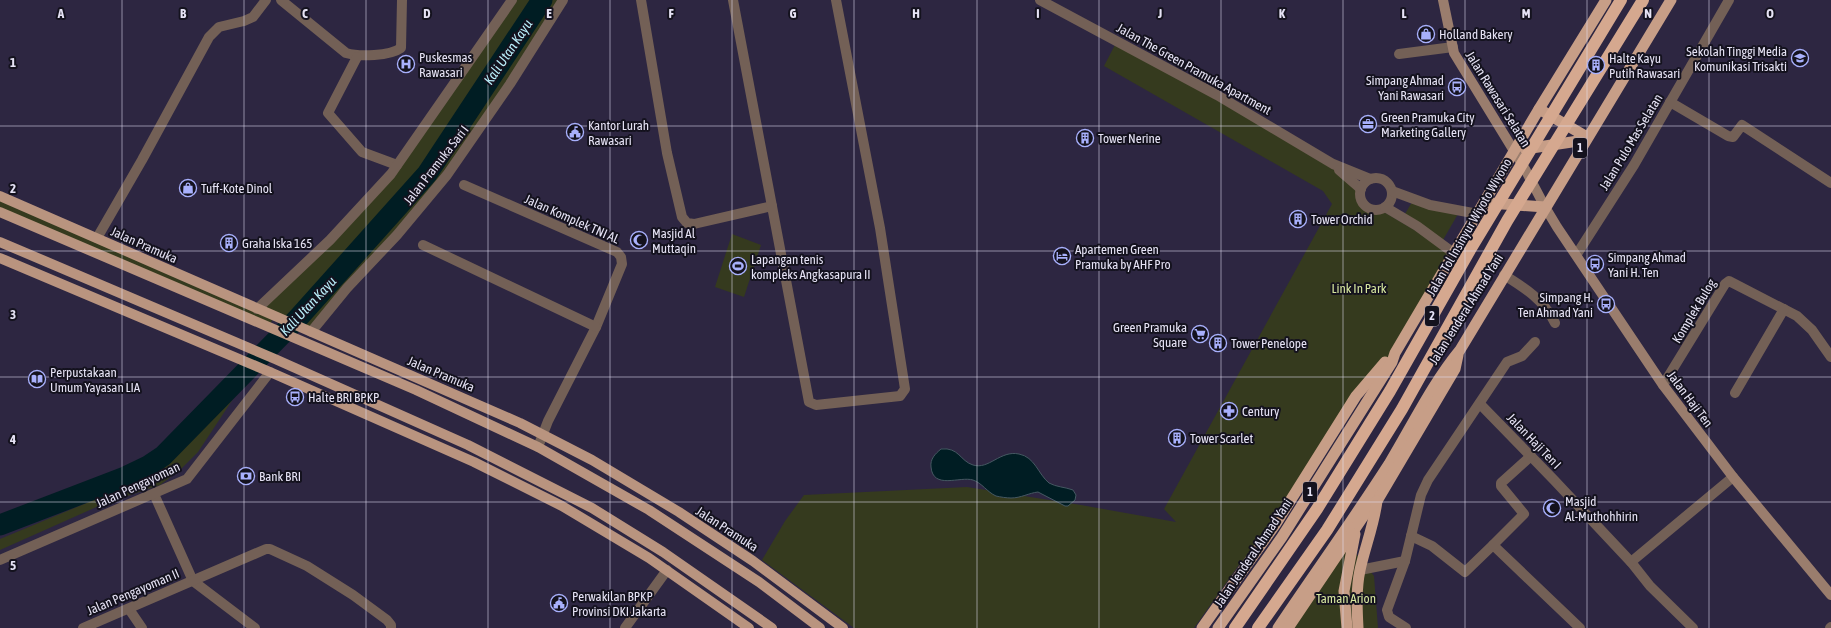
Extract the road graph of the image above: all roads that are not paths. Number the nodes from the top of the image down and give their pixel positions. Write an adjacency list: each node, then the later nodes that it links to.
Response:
1 (266, 0): 37 (street)
2 (281, 0): 18 (street)
3 (402, 0): 18 (street)
4 (512, 0): 23 (street)
5 (563, 0): 50 (street, Jalan Pramuka Sari I)
6 (641, 0): 32 (street)
7 (732, 0): 32 (street)
8 (836, 0): 32 (street)
9 (1040, 0): 24 (street, Jalan The Green Pramuka Apartment)
10 (1443, 0): 16 (main road, Jalan Rawasari Selatan)
11 (1606, 0): 20 (highway, Jalan Jenderal Ahmad Yani / 1)
12 (1622, 0): 91 (highway, Jalan Tol Insinyur Wiyoto Wiyono / 2, bridge)
13 (1643, 0): 92 (highway, 2, bridge)
14 (1671, 0): 21 (highway, Jalan Jenderal Ahmad Yani / 1)
15 (1729, 0): 19 (street, Jalan Pulo Mas Selatan)
16 (1453, 47): 17 (street); 22 (main road, Jalan Rawasari Selatan)
17 (1399, 54)
18 (357, 57): 23 (street)
19 (1670, 102): 26 (street); 41 (street, Jalan Pulo Mas Selatan)
20 (1539, 109): 21 (highway); 22 (highway, Jalan Jenderal Ahmad Yani / 1)
21 (1586, 139): 22 (highway); 34 (highway, Jalan Jenderal Ahmad Yani / 1)
22 (1514, 151): 31 (highway, Jalan Jenderal Ahmad Yani / 1); 34 (main road, Jalan Rawasari Selatan)
23 (397, 164): 46 (street)
24 (1333, 164): 25 (street, Jalan The Green Pramuka Apartment); 28 (street, Jalan The Green Pramuka Apartment)
25 (1370, 179): 28 (street); 29 (street)
26 (1831, 183)
27 (464, 185): 49 (street, Jalan Komplek TNI AL)
28 (1361, 189): 33 (street)
29 (1392, 191): 33 (street); 36 (street)
30 (0, 196): 37 (main road, Jalan Pramuka)
31 (1484, 202): 34 (highway); 36 (highway, Jalan Jenderal Ahmad Yani / 1)
32 (772, 206)
33 (1385, 207): 40 (street)
34 (1545, 207): 41 (main road, Jalan Haji Ten); 43 (highway, Jalan Jenderal Ahmad Yani / 1)
35 (0, 212): 45 (main road, Jalan Pramuka)
36 (1478, 214): 40 (highway, Jalan Jenderal Ahmad Yani / 1)
37 (97, 238): 44 (main road, Jalan Pramuka)
38 (0, 242): 66 (main road)
39 (423, 245): 49 (street)
40 (1455, 254): 53 (highway, Jalan Jenderal Ahmad Yani / 1)
41 (1576, 254): 56 (main road, Jalan Haji Ten)
42 (0, 258): 55 (main road)
43 (1504, 275): 48 (street); 52 (highway, Jalan Jenderal Ahmad Yani / 1)
44 (222, 293): 45 (main road); 46 (main road, Jalan Pramuka)
45 (205, 300): 60 (main road, Jalan Pramuka)
46 (257, 309): 50 (main road, Jalan Pramuka)
47 (1784, 309): 54 (street, Komplek Bulog); 56 (street, Komplek Bulog); 57 (street)
48 (1555, 323)
49 (596, 327): 59 (street, Jalan Komplek TNI AL)
50 (309, 331): 59 (main road, Jalan Pramuka)
51 (1535, 342): 58 (street)
52 (1460, 350): 64 (highway); 93 (highway, Jalan Jenderal Ahmad Yani / 1)
53 (1396, 353): 89 (highway); 90 (highway, Jalan Jenderal Ahmad Yani / 1)
54 (1831, 357)
55 (266, 370): 63 (street, Jalan Pengayoman); 65 (main road)
56 (1663, 385): 62 (main road, Jalan Haji Ten)
57 (1735, 393)
58 (1480, 404): 61 (street, Jalan Haji Ten I); 68 (street)
59 (542, 435): 60 (street, Jalan Komplek TNI AL); 71 (main road, Jalan Pramuka)
60 (538, 447): 77 (main road, Jalan Pramuka)
61 (1531, 456): 69 (street); 73 (street, Jalan Haji Ten I)
62 (1734, 478): 73 (street); 78 (main road, Jalan Haji Ten)
63 (154, 494): 70 (street, Jalan Pengayoman); 76 (street)
64 (1377, 501): 67 (highway); 75 (highway)
65 (562, 506): 66 (main road); 74 (main road)
66 (592, 508): 86 (main road)
67 (1356, 529): 94 (highway); 95 (highway)
68 (1411, 536): 69 (street); 72 (street)
69 (1493, 545): 98 (street)
70 (0, 560)
71 (753, 561): 77 (main road); 88 (main road, Jalan Pramuka)
72 (1405, 561): 75 (street); 97 (street)
73 (1631, 562): 99 (street, Jalan Haji Ten I)
74 (667, 570): 84 (street); 85 (main road)
75 (1360, 570): 96 (highway)
76 (193, 581): 79 (street, Jalan Pengayoman II); 82 (street); 83 (street, Jalan Pengayoman II)
77 (759, 582): 87 (main road, Jalan Pramuka)
78 (1831, 595)
79 (129, 609): 80 (street, Jalan Pengayoman II); 81 (street)
80 (83, 628)
81 (142, 628)
82 (255, 628)
83 (391, 628)
84 (625, 628)
85 (749, 628)
86 (772, 628)
87 (820, 628)
88 (843, 628)
89 (1202, 628)
90 (1218, 628)
91 (1236, 628)
92 (1258, 628)
93 (1278, 628)
94 (1288, 628)
95 (1347, 628)
96 (1358, 628)
97 (1406, 628)
98 (1580, 628)
99 (1693, 628)

